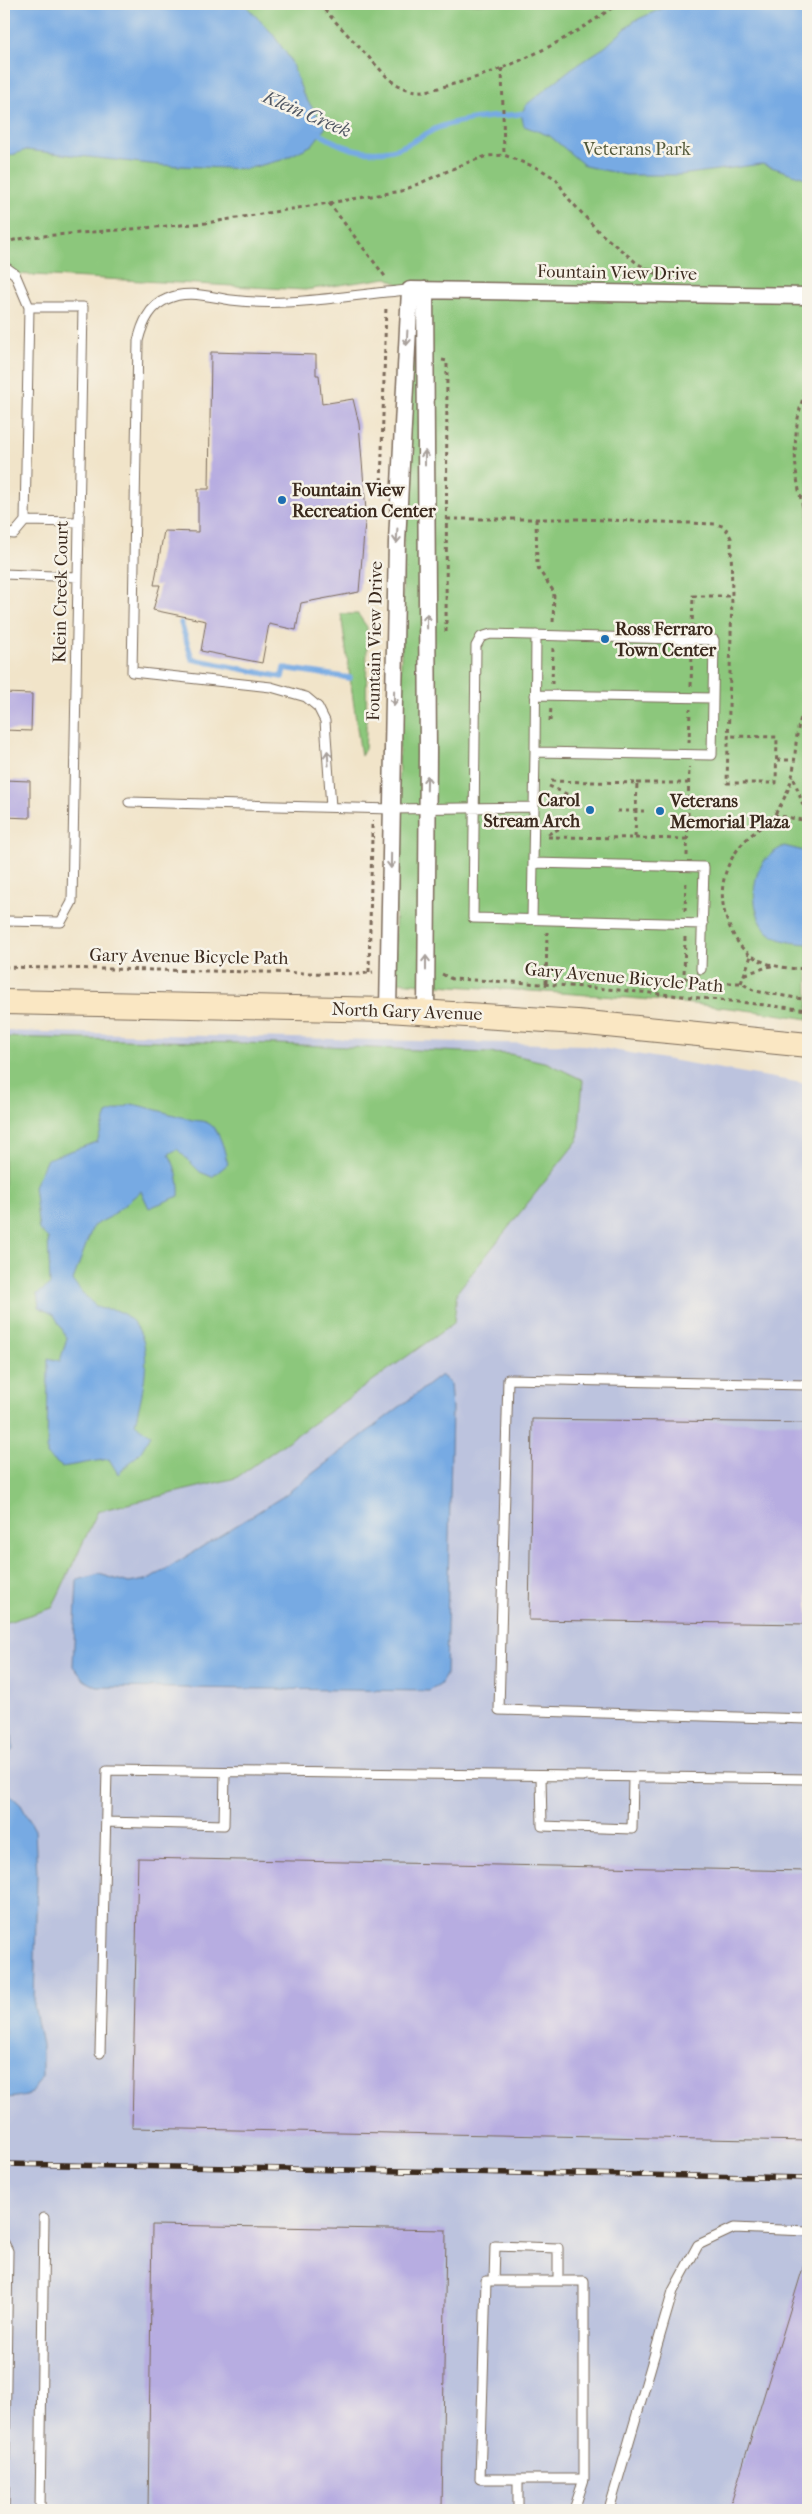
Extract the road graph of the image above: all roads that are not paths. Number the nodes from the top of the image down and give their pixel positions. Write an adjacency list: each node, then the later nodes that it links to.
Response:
1 (4, 266): 4 (lane)
2 (417, 290): 3 (street, Fountain View Drive); 15 (lane, one-way to 2); 18 (street, Fountain View Drive, one-way to 18); 19 (street, one-way to 2)
3 (808, 296)
4 (29, 307): 5 (lane); 6 (lane, Klein Creek Court)
5 (25, 521): 6 (lane); 7 (lane)
6 (79, 522): 9 (lane, Klein Creek Court)
7 (4, 533)
8 (4, 574): 9 (lane)
9 (78, 577): 22 (lane, Klein Creek Court)
10 (536, 635): 11 (lane); 12 (lane); 16 (lane)
11 (536, 695): 12 (lane); 13 (lane)
12 (713, 698): 13 (lane)
13 (535, 752): 17 (lane)
14 (129, 802): 15 (lane)
15 (331, 806): 18 (lane)
16 (474, 807): 17 (lane); 19 (lane); 21 (lane)
17 (534, 807): 20 (lane)
18 (392, 809): 19 (lane); 26 (street, Fountain View Drive, one-way to 26)
19 (427, 809): 27 (street, one-way to 19)
20 (534, 863): 21 (lane); 23 (lane)
21 (532, 919): 23 (lane)
22 (4, 922)
23 (702, 924): 24 (lane)
24 (701, 969)
25 (4, 1002): 26 (street, North Gary Avenue)
26 (388, 1010): 27 (street, North Gary Avenue)
27 (426, 1012): 28 (street, North Gary Avenue)
28 (808, 1045)
29 (808, 1385): 30 (lane)
30 (808, 1719)
31 (225, 1772): 32 (lane); 35 (lane); 35 (lane)
32 (540, 1776): 33 (lane); 33 (lane)
33 (633, 1777): 34 (lane)
34 (808, 1779)
35 (106, 1822): 36 (lane)
36 (100, 2053)
37 (44, 2218): 45 (lane)
38 (808, 2231): 48 (lane)
39 (4, 2243): 44 (lane)
40 (494, 2281): 41 (lane); 41 (lane); 42 (lane)
41 (558, 2281): 43 (lane)
42 (518, 2479): 43 (lane); 46 (lane)
43 (584, 2479): 47 (lane)
44 (4, 2510)
45 (40, 2510)
46 (518, 2510)
47 (574, 2510)
48 (609, 2510)

